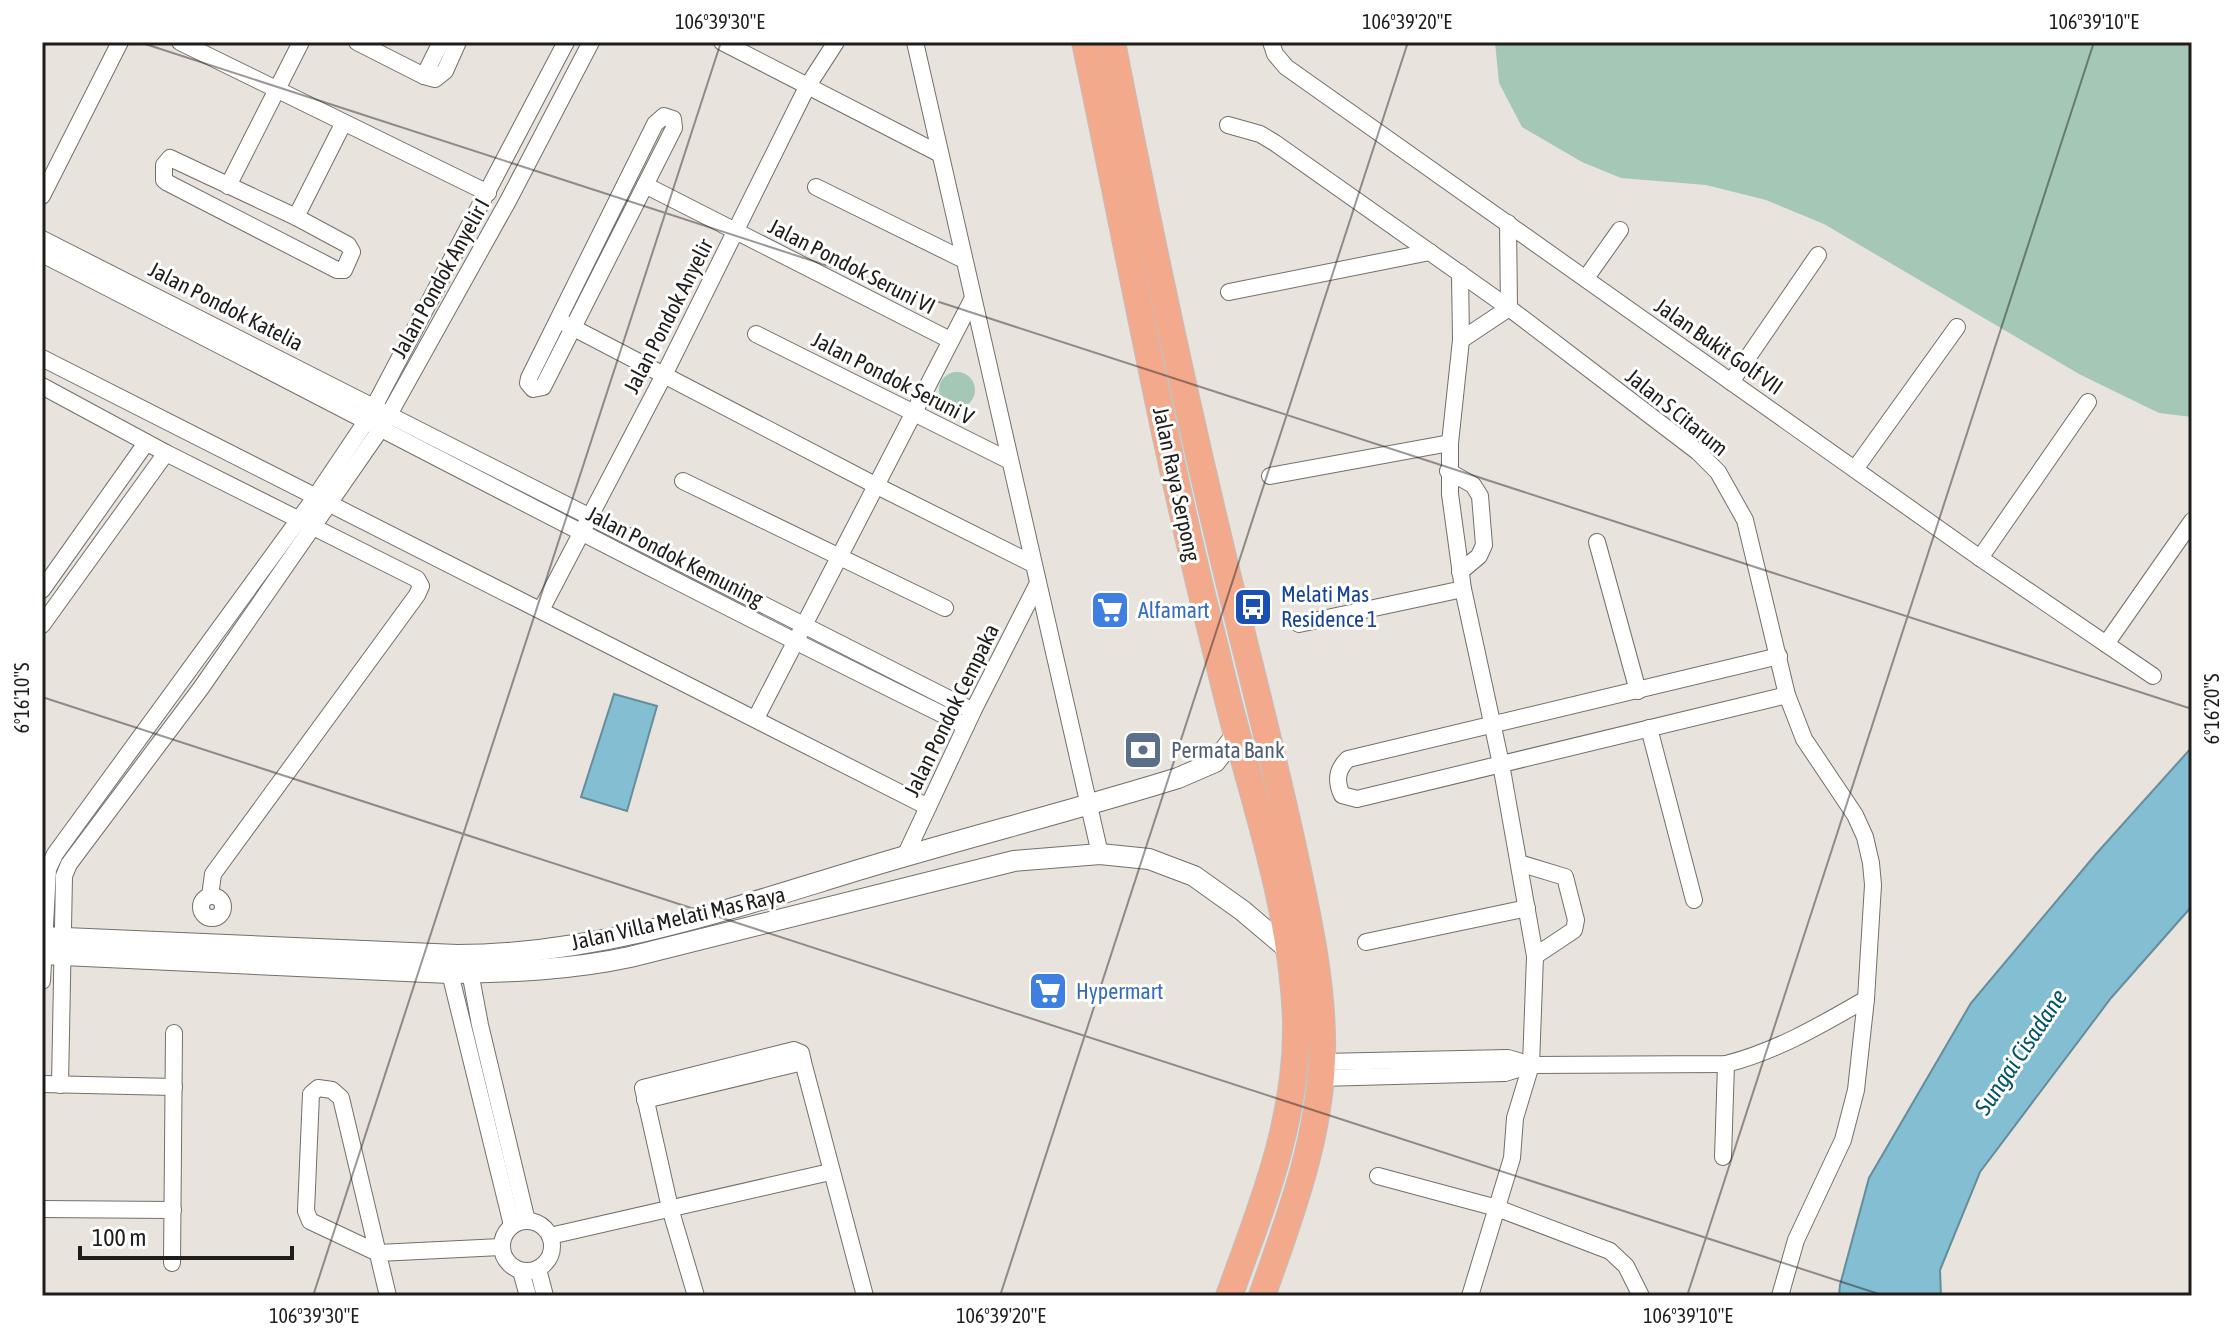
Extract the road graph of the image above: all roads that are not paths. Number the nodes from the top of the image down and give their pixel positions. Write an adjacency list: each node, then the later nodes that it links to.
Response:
1 (120, 42): 25 (street)
2 (180, 42): 17 (street)
3 (301, 42): 17 (street)
4 (357, 42): 15 (street)
5 (441, 42): 15 (street)
6 (458, 42): 15 (street)
7 (566, 42): 24 (street, Jalan Pondok Anyelir I)
8 (591, 42): 54 (street, Jalan Pondok Anyelir I)
9 (722, 42): 16 (street)
10 (836, 42): 16 (street, Jalan Pondok Anyelir)
11 (1085, 42): 94 (main road, Jalan Raya Serpong)
12 (1112, 42): 114 (main road, Jalan Raya Serpong)
13 (1271, 42): 27 (street, Jalan Bukit Golf VII)
14 (911, 44): 20 (street)
15 (424, 76)
16 (807, 87): 20 (street); 29 (street, Jalan Pondok Anyelir)
17 (277, 91): 18 (street); 22 (street)
18 (343, 124): 24 (street); 26 (street)
19 (1228, 125): 32 (street, Jalan S Citarum)
20 (940, 154): 36 (street)
21 (645, 185): 29 (street, Jalan Pondok Seruni VI); 31 (street); 33 (street)
22 (228, 186): 26 (street); 26 (street)
23 (816, 187): 36 (street)
24 (488, 193): 54 (street, Jalan Pondok Anyelir I)
25 (42, 196)
26 (296, 217)
27 (1508, 223): 38 (street, Jalan Bukit Golf VII); 41 (street)
28 (1620, 230): 38 (street)
29 (735, 232): 46 (street, Jalan Pondok Seruni VI); 49 (street, Jalan Pondok Anyelir)
30 (42, 239): 54 (street, Jalan Pondok Katelia)
31 (594, 246): 33 (street); 42 (street)
32 (1430, 252): 37 (street, Jalan S Citarum); 39 (street)
33 (610, 253): 44 (street)
34 (42, 254): 54 (street, Jalan Pondok Katelia)
35 (1818, 255): 50 (street)
36 (964, 260): 40 (street)
37 (1460, 273): 41 (street, Jalan S Citarum); 47 (street)
38 (1586, 278): 50 (street, Jalan Bukit Golf VII)
39 (1229, 292)
40 (972, 300): 46 (street); 58 (street)
41 (1509, 308): 47 (street); 84 (street, Jalan S Citarum)
42 (557, 320): 44 (street); 44 (street)
43 (1957, 327): 59 (street)
44 (574, 328): 49 (street)
45 (756, 334): 53 (street, Jalan Pondok Seruni V)
46 (950, 340): 53 (street)
47 (1461, 340): 56 (street)
48 (42, 358): 64 (street)
49 (664, 375): 63 (street); 68 (street, Jalan Pondok Anyelir)
50 (1731, 382): 59 (street, Jalan Bukit Golf VII)
51 (42, 386): 55 (street)
52 (2088, 402): 71 (street)
53 (913, 413): 58 (street, Jalan Pondok Seruni V); 63 (street)
54 (378, 417): 64 (street, Jalan Pondok Anyelir I); 65 (street, Jalan Pondok Anyelir I); 68 (street, Jalan Pondok Kemuning)
55 (146, 443): 57 (street); 75 (street)
56 (1450, 443): 60 (street); 61 (street)
57 (166, 453): 67 (street); 76 (street)
58 (1010, 461): 72 (street)
59 (1855, 469): 71 (street, Jalan Bukit Golf VII)
60 (1448, 471): 73 (street); 73 (street)
61 (1270, 476)
62 (683, 481): 70 (street)
63 (875, 485): 70 (street); 72 (street)
64 (316, 496): 65 (street); 67 (street, Jalan Pondok Anyelir I)
65 (332, 503): 67 (street, Jalan Pondok Anyelir I); 78 (street)
66 (2192, 521): 83 (street)
67 (307, 523): 101 (street); 105 (street)
68 (586, 526): 78 (street, Jalan Pondok Anyelir); 81 (street, Jalan Pondok Kemuning); 82 (street, Jalan Pondok Kemuning)
69 (1597, 542): 88 (street)
70 (838, 557): 77 (street); 81 (street)
71 (1980, 558): 83 (street, Jalan Bukit Golf VII)
72 (1033, 564): 74 (street)
73 (1462, 581): 79 (street); 92 (street)
74 (1037, 585): 91 (street, Jalan Pondok Cempaka); 96 (street)
75 (42, 589): 76 (street)
76 (63, 597): 80 (street)
77 (945, 608)
78 (541, 610): 90 (street)
79 (1299, 624)
80 (42, 625)
81 (804, 626): 82 (street); 85 (street, Jalan Pondok Kemuning)
82 (796, 643): 87 (street, Jalan Pondok Kemuning); 90 (street)
83 (2106, 644): 86 (street, Jalan Bukit Golf VII)
84 (1779, 656): 88 (street); 89 (street, Jalan S Citarum)
85 (897, 673): 87 (street); 91 (street, Jalan Pondok Kemuning)
86 (2153, 676)
87 (889, 689): 91 (street, Jalan Pondok Kemuning)
88 (1638, 691): 92 (street)
89 (1787, 695): 93 (street); 110 (street, Jalan S Citarum)
90 (756, 718): 97 (street)
91 (969, 719): 97 (street, Jalan Pondok Cempaka)
92 (1491, 725): 95 (street); 95 (street)
93 (1649, 728): 95 (street); 102 (street)
94 (1237, 734): 96 (street, Jalan Villa Melati Mas Raya); 106 (main road, Jalan Raya Serpong)
95 (1501, 764): 100 (street)
96 (1089, 804): 98 (street); 99 (street, Jalan Villa Melati Mas Raya)
97 (928, 807): 99 (street, Jalan Pondok Cempaka)
98 (1100, 854): 106 (street, Jalan Villa Melati Mas Raya); 108 (street, Jalan Villa Melati Mas Raya)
99 (905, 856): 108 (street, Jalan Villa Melati Mas Raya)
100 (1519, 863): 103 (street); 107 (street)
101 (210, 896)
102 (1694, 900)
103 (1527, 908): 104 (street); 107 (street)
104 (1366, 942)
105 (50, 946): 108 (street, Jalan Villa Melati Mas Raya); 109 (street); 116 (street)
106 (1289, 950): 136 (main road, Jalan Raya Serpong)
107 (1535, 956): 113 (street)
108 (459, 964): 125 (street)
109 (42, 981)
110 (1866, 999): 112 (street); 140 (street, Jalan S Citarum)
111 (174, 1033): 117 (street)
112 (1726, 1064): 113 (street); 118 (street)
113 (1531, 1065): 114 (street); 122 (street)
114 (1321, 1070): 137 (main road, Jalan Raya Serpong)
115 (42, 1084): 116 (street)
116 (60, 1085): 117 (street)
117 (174, 1087): 124 (street)
118 (1723, 1157)
119 (830, 1172): 121 (street); 121 (street); 135 (street)
120 (1378, 1176): 122 (street)
121 (670, 1208): 126 (street); 134 (street)
122 (1497, 1208): 138 (street); 139 (street)
123 (42, 1209): 124 (street)
124 (173, 1210): 129 (street)
125 (520, 1223): 126 (street); 127 (street)
126 (550, 1236): 130 (street)
127 (501, 1247): 128 (street); 130 (street)
128 (378, 1253): 128 (street); 131 (street)
129 (172, 1263)
130 (529, 1270): 132 (street); 133 (street)
131 (388, 1296)
132 (528, 1296)
133 (545, 1296)
134 (696, 1296)
135 (865, 1296)
136 (1229, 1296)
137 (1262, 1296)
138 (1470, 1296)
139 (1641, 1296)
140 (1780, 1296)

